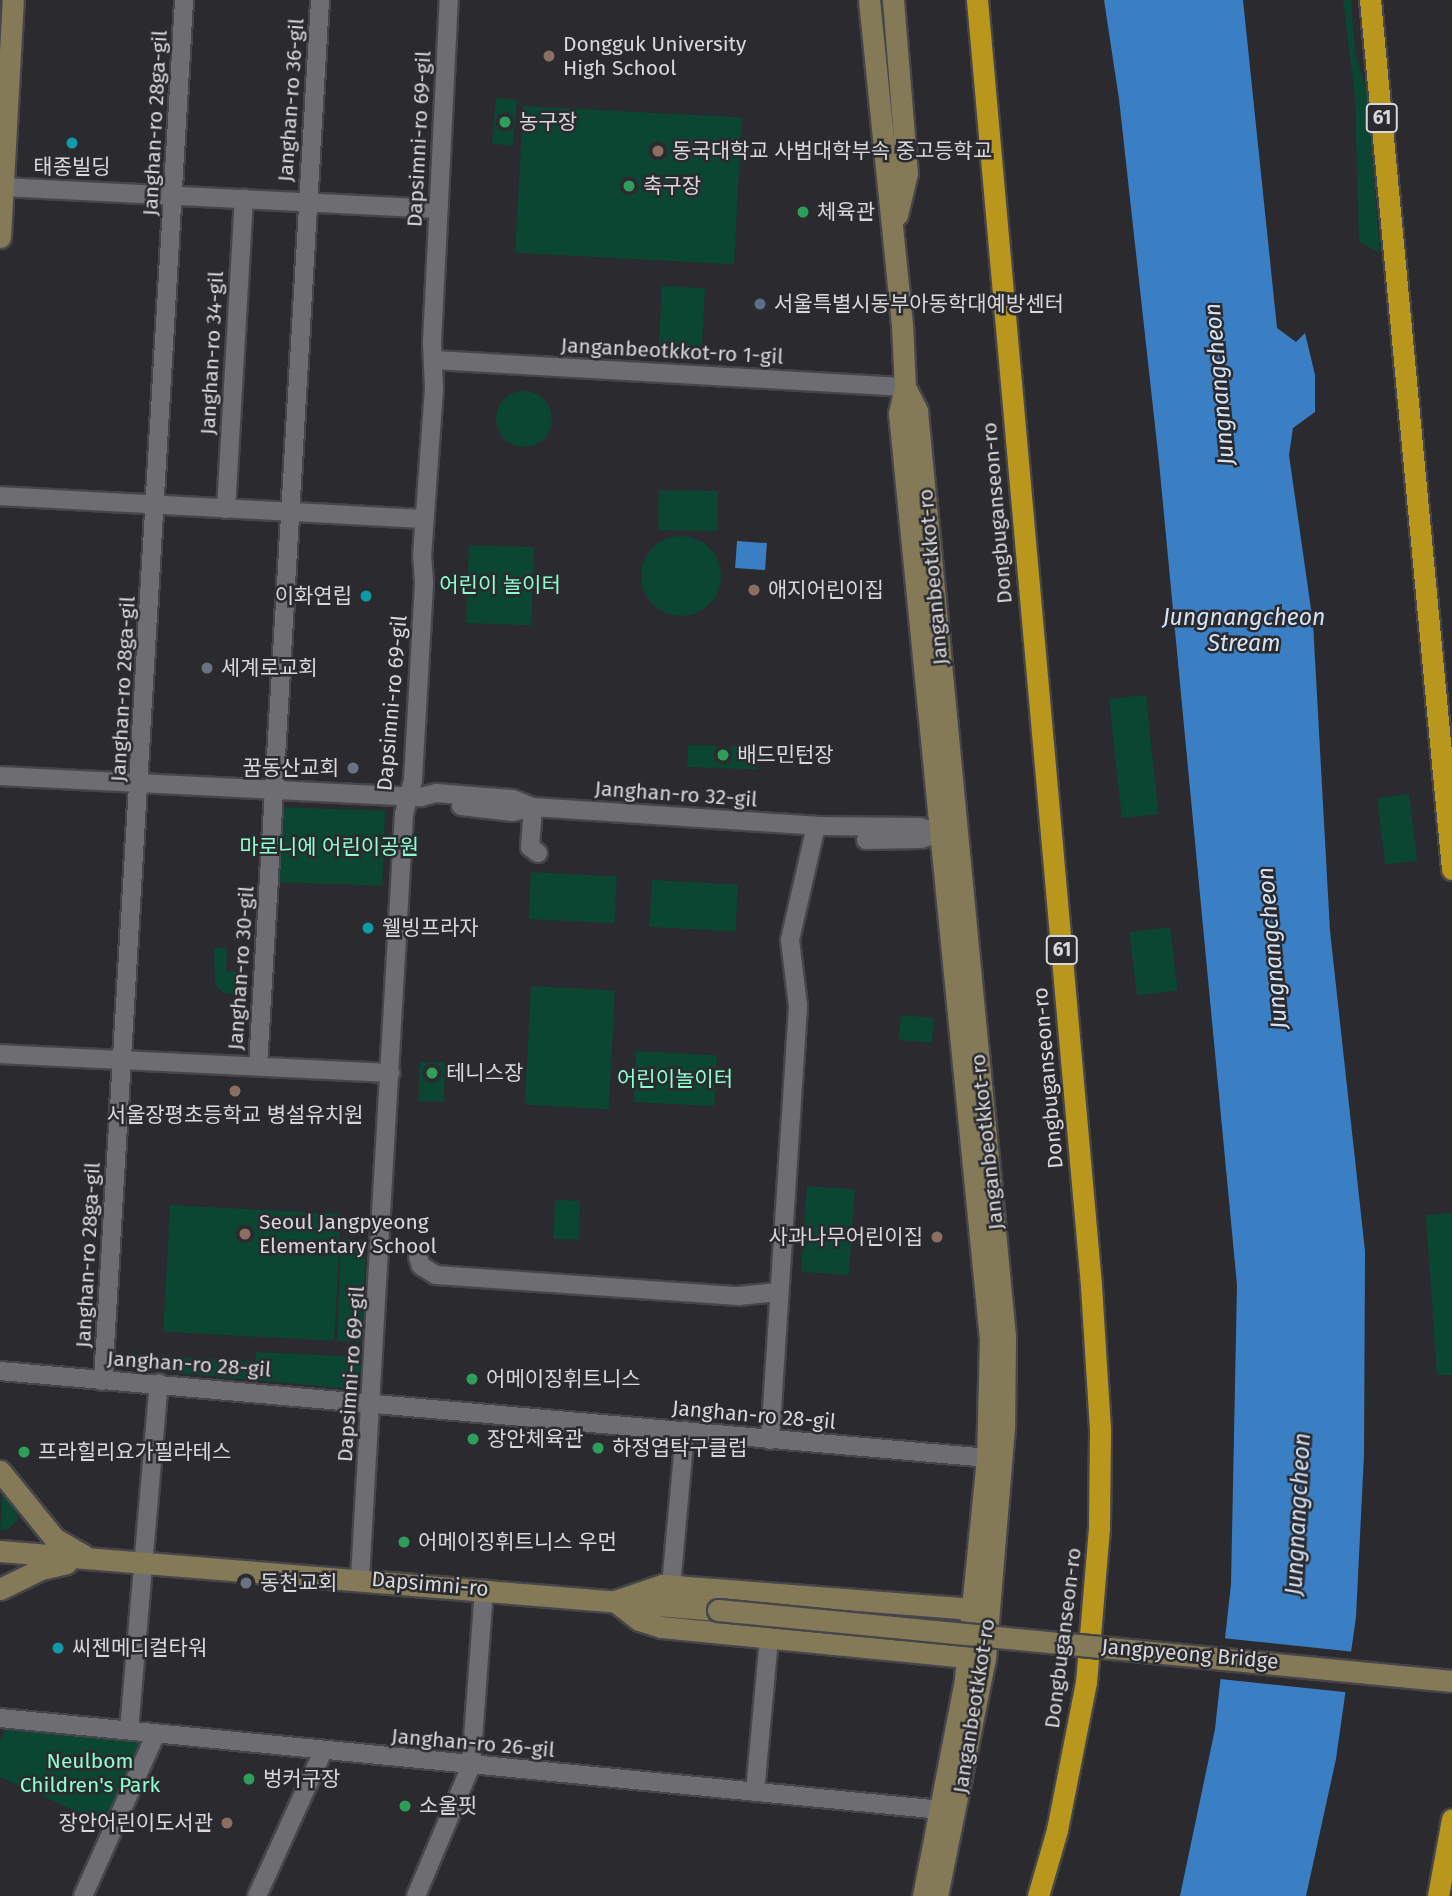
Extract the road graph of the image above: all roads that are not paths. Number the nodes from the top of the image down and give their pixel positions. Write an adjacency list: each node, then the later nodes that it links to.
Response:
1 (13, 0): 11 (main road)
2 (184, 0): 12 (street, Janghan-ro 28ga-gil)
3 (320, 0): 14 (street, Janghan-ro 36-gil)
4 (449, 0): 15 (street, Dapsimni-ro 69-gil)
5 (869, 0): 16 (main road, Janganbeotkkot-ro)
6 (893, 0): 16 (main road)
7 (966, 0): 10 (highway)
8 (977, 0): 10 (highway, Dongbuganseon-ro / 61)
9 (1370, 0): 33 (highway, 61)
10 (982, 54): 74 (highway, Dongbuganseon-ro / 61)
11 (3, 187): 12 (street, Janghan-ro 36-gil); 17 (main road)
12 (174, 195): 13 (street, Janghan-ro 36-gil); 21 (street, Janghan-ro 28ga-gil)
13 (244, 199): 14 (street, Janghan-ro 36-gil); 22 (street, Janghan-ro 34-gil)
14 (307, 202): 15 (street, Janghan-ro 36-gil); 23 (street)
15 (438, 209): 18 (street, Dapsimni-ro 69-gil)
16 (893, 230): 19 (main road, Janganbeotkkot-ro)
17 (0, 237)
18 (435, 360): 19 (street, Janganbeotkkot-ro 1-gil); 24 (street, Dapsimni-ro 69-gil)
19 (905, 387): 31 (main road, Janganbeotkkot-ro)
20 (0, 496): 21 (street)
21 (156, 504): 22 (street); 26 (street, Janghan-ro 28ga-gil)
22 (226, 509): 23 (street)
23 (292, 512): 24 (street); 27 (street)
24 (424, 519): 28 (street, Dapsimni-ro 69-gil)
25 (0, 776): 26 (street, Janghan-ro 32-gil)
26 (141, 783): 27 (street, Janghan-ro 32-gil); 35 (street, Janghan-ro 28ga-gil)
27 (272, 789): 28 (street, Janghan-ro 32-gil); 36 (street, Janghan-ro 30-gil)
28 (415, 797): 29 (street, Janghan-ro 32-gil); 37 (street, Dapsimni-ro 69-gil)
29 (533, 807): 30 (street, Janghan-ro 32-gil); 32 (street)
30 (816, 826): 31 (street, Janghan-ro 32-gil); 31 (street, Janghan-ro 32-gil); 39 (street)
31 (948, 832): 46 (main road, Janganbeotkkot-ro)
32 (538, 853)
33 (1452, 869)
34 (0, 1054): 35 (street, Janghan-ro 30-gil)
35 (123, 1060): 36 (street, Janghan-ro 30-gil); 41 (street, Janghan-ro 28ga-gil)
36 (258, 1066): 37 (street, Janghan-ro 30-gil)
37 (391, 1073): 43 (street, Dapsimni-ro 69-gil)
38 (418, 1257): 39 (street)
39 (778, 1292): 45 (street)
40 (0, 1371): 41 (street, Janghan-ro 28-gil)
41 (103, 1381): 42 (street, Janghan-ro 28-gil)
42 (159, 1383): 43 (street, Janghan-ro 28-gil); 50 (street)
43 (373, 1403): 44 (street, Janghan-ro 28-gil); 51 (street, Dapsimni-ro 69-gil)
44 (685, 1432): 45 (street, Janghan-ro 28-gil); 52 (street)
45 (770, 1440): 46 (street, Janghan-ro 28-gil)
46 (995, 1459): 56 (main road, Janganbeotkkot-ro); 73 (main road, Janganbeotkkot-ro)
47 (0, 1471): 49 (main road)
48 (0, 1551): 49 (main road, Dapsimni-ro)
49 (88, 1558): 50 (main road, Dapsimni-ro); 53 (main road)
50 (142, 1560): 51 (main road, Dapsimni-ro); 62 (street)
51 (360, 1577): 54 (main road, Dapsimni-ro)
52 (671, 1586): 55 (main road); 56 (main road)
53 (0, 1589)
54 (484, 1589): 55 (main road, Dapsimni-ro); 65 (street)
55 (615, 1601): 57 (main road, Dapsimni-ro); 58 (main road)
56 (973, 1609): 59 (main road, Janganbeotkkot-ro)
57 (718, 1610): 60 (main road, Jangpyeong Bridge, bridge)
58 (769, 1638): 59 (main road); 66 (street)
59 (968, 1657): 67 (main road, Janganbeotkkot-ro)
60 (1452, 1681)
61 (0, 1718): 62 (street, Janghan-ro 26-gil)
62 (129, 1730): 63 (street, Janghan-ro 26-gil)
63 (155, 1736): 64 (street, Janghan-ro 26-gil); 69 (street)
64 (323, 1751): 65 (street, Janghan-ro 26-gil); 70 (street)
65 (471, 1766): 66 (street, Janghan-ro 26-gil); 71 (street)
66 (755, 1792): 67 (street, Janghan-ro 26-gil)
67 (942, 1810): 72 (main road, Janganbeotkkot-ro)
68 (1452, 1819): 75 (highway)
69 (83, 1896)
70 (257, 1896)
71 (416, 1896)
72 (922, 1896)
73 (937, 1896)
74 (1038, 1896)
75 (1438, 1896)

